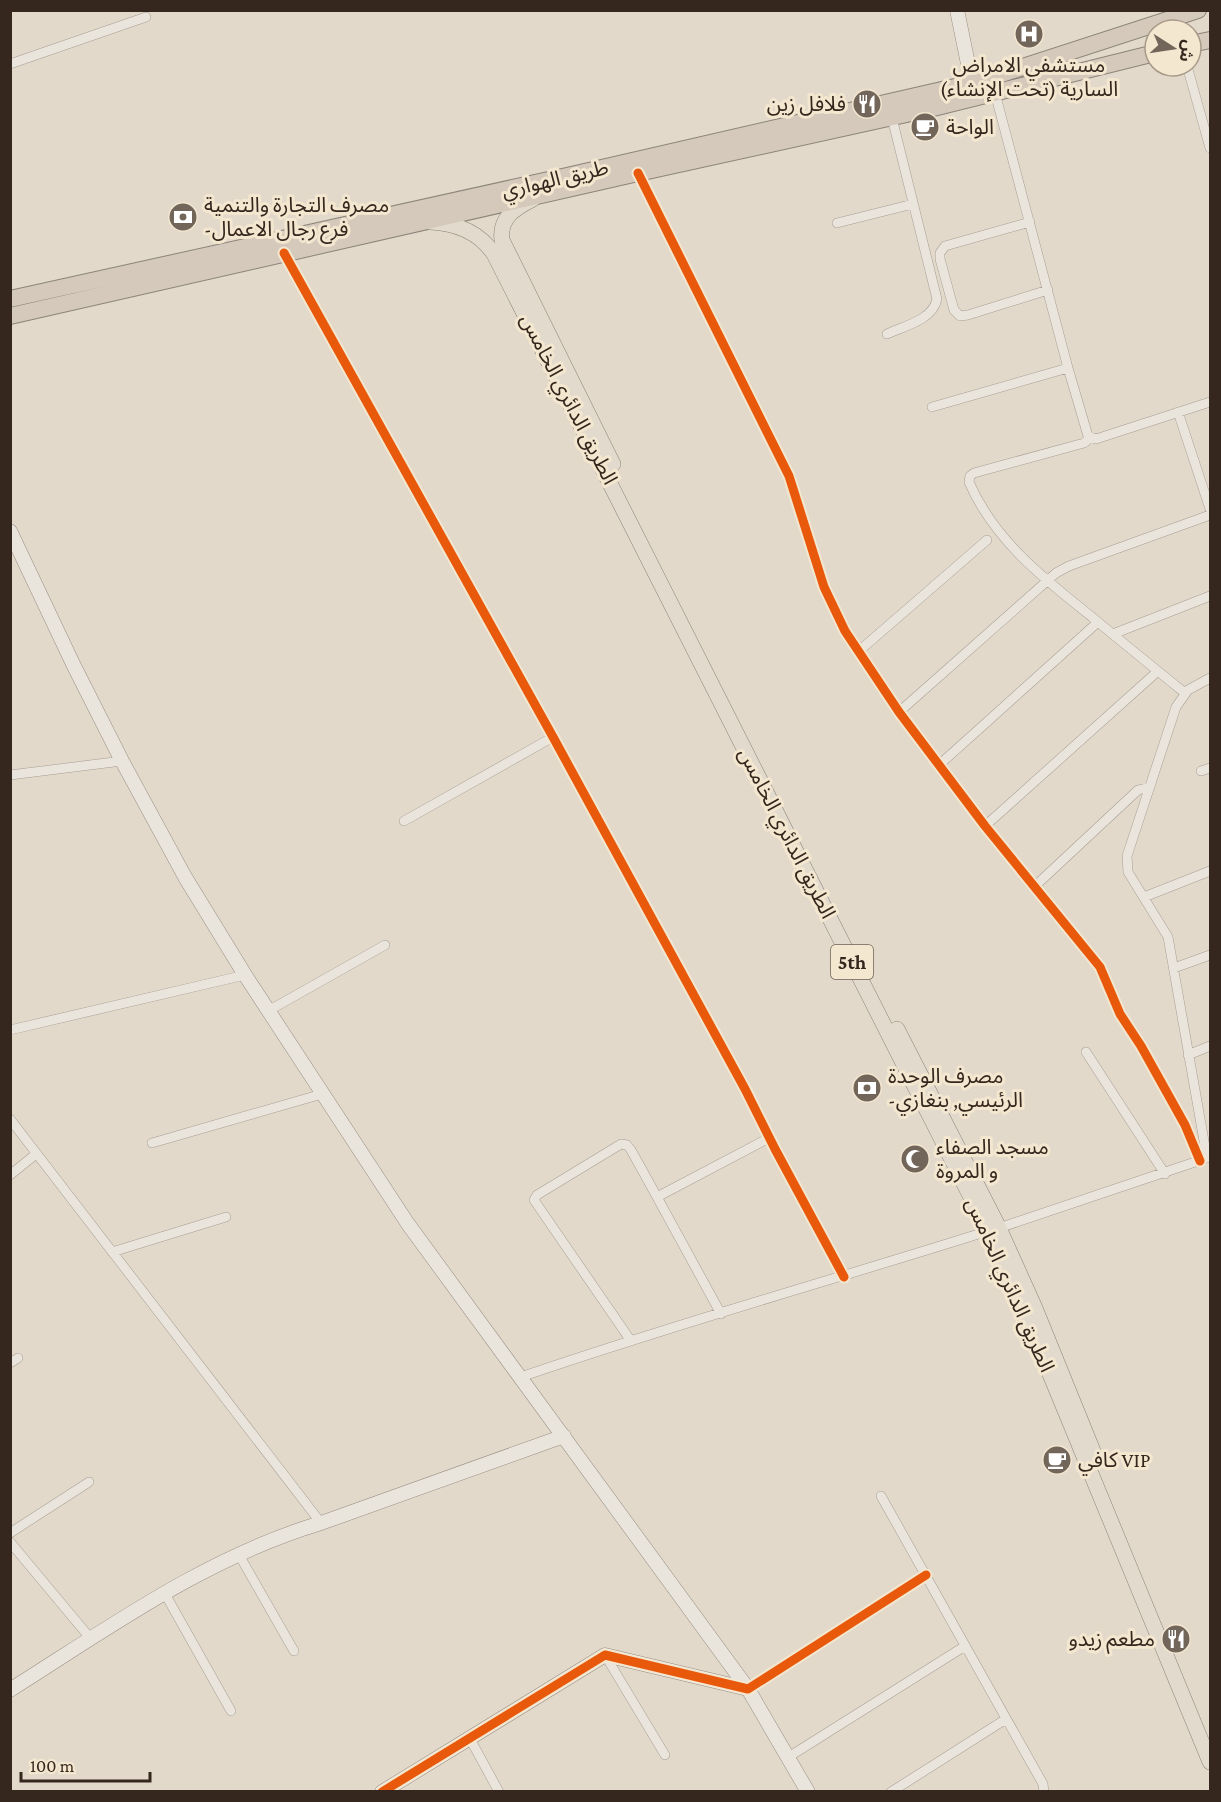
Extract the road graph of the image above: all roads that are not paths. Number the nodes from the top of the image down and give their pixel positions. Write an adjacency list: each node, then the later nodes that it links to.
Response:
1 (957, 10): 7 (main road)
2 (1198, 10): 7 (highway, طريق الهواري)
3 (146, 17): 5 (street)
4 (1143, 56): 8 (highway, طريق الهواري)
5 (10, 64)
6 (1190, 78): 10 (street)
7 (974, 90): 8 (highway, طريق الهواري); 9 (highway, طريق الهواري); 18 (highway, طريق الهواري)
8 (995, 93): 14 (street)
9 (892, 118): 11 (highway, طريق الهواري); 13 (street)
10 (1210, 148)
11 (638, 173): 12 (highway, طريق الهواري); 37 (street)
12 (539, 196): 15 (highway, طريق الهواري); 34 (main road, الطريق الدائري الخامس / 5th)
13 (914, 204): 16 (street); 22 (street)
14 (1030, 222): 19 (street); 19 (street)
15 (421, 223): 17 (highway, طريق الهواري); 34 (main road, الطريق الدائري الخامس / 5th)
16 (837, 223)
17 (284, 253): 18 (highway, طريق الهواري); 42 (street)
18 (207, 263): 20 (highway, طريق الهواري); 21 (highway, طريق الهواري)
19 (1048, 291): 23 (street)
20 (10, 299)
21 (10, 316)
22 (887, 334)
23 (1068, 368): 25 (street); 27 (street)
24 (1210, 402): 26 (street)
25 (932, 407)
26 (1178, 412): 27 (street); 28 (street)
27 (1090, 438): 32 (street)
28 (1210, 509)
29 (1210, 515): 32 (street)
30 (10, 531): 43 (main road)
31 (987, 540): 37 (street)
32 (1047, 581): 35 (street); 41 (street)
33 (1210, 596): 36 (street)
34 (686, 619): 71 (main road, الطريق الدائري الخامس / 5th)
35 (1098, 622): 36 (street); 44 (street)
36 (1113, 634): 38 (street)
37 (858, 651): 41 (street)
38 (1158, 671): 40 (street); 48 (street)
39 (1210, 678): 40 (street)
40 (1185, 693): 46 (street)
41 (898, 712): 44 (street)
42 (553, 737): 47 (street); 63 (street)
43 (122, 761): 45 (street); 55 (main road)
44 (939, 765): 48 (street)
45 (10, 775)
46 (1150, 787): 50 (street); 51 (street)
47 (404, 821)
48 (985, 826): 50 (street)
49 (1210, 871): 51 (street)
50 (1034, 887): 66 (street)
51 (1144, 897): 54 (street)
52 (385, 945): 56 (street)
53 (1210, 955): 54 (street)
54 (1174, 968): 60 (street)
55 (245, 975): 56 (main road); 57 (street)
56 (268, 1011): 61 (main road)
57 (10, 1030)
58 (1210, 1046): 60 (street)
59 (1086, 1052): 67 (street)
60 (1188, 1055): 66 (street)
61 (322, 1094): 64 (street); 76 (main road)
62 (10, 1119): 65 (street)
63 (769, 1138): 69 (street); 73 (street)
64 (152, 1143)
65 (36, 1154): 68 (street); 72 (street)
66 (1206, 1159): 67 (street)
67 (1165, 1174): 71 (street)
68 (10, 1175)
69 (657, 1197): 74 (street); 75 (street)
70 (226, 1217): 72 (street)
71 (994, 1229): 73 (street); 95 (main road, الطريق الدائري الخامس / 5th); 98 (main road, الطريق الدائري الخامس / 5th)
72 (112, 1252): 80 (street)
73 (844, 1277): 74 (street)
74 (721, 1314): 75 (street)
75 (631, 1341): 76 (street)
76 (521, 1377): 77 (main road)
77 (564, 1436): 80 (main road); 90 (main road)
78 (89, 1482): 81 (street)
79 (881, 1496): 84 (street)
80 (321, 1523): 83 (main road)
81 (10, 1533)
82 (10, 1542): 86 (street)
83 (238, 1553): 85 (main road); 88 (street)
84 (926, 1575): 87 (street); 90 (street)
85 (164, 1592): 86 (main road); 92 (street)
86 (91, 1639): 91 (main road)
87 (965, 1646): 93 (street); 97 (street)
88 (294, 1651)
89 (605, 1654): 90 (main road); 94 (main road); 96 (street)
90 (748, 1689): 97 (main road)
91 (10, 1690)
92 (231, 1712)
93 (1006, 1719): 102 (street); 103 (street)
94 (469, 1737): 99 (main road); 100 (street)
95 (1210, 1737)
96 (665, 1755)
97 (787, 1758): 101 (main road)
98 (1210, 1762)
99 (382, 1791)
100 (499, 1791)
101 (808, 1791)
102 (891, 1791)
103 (1044, 1791)

